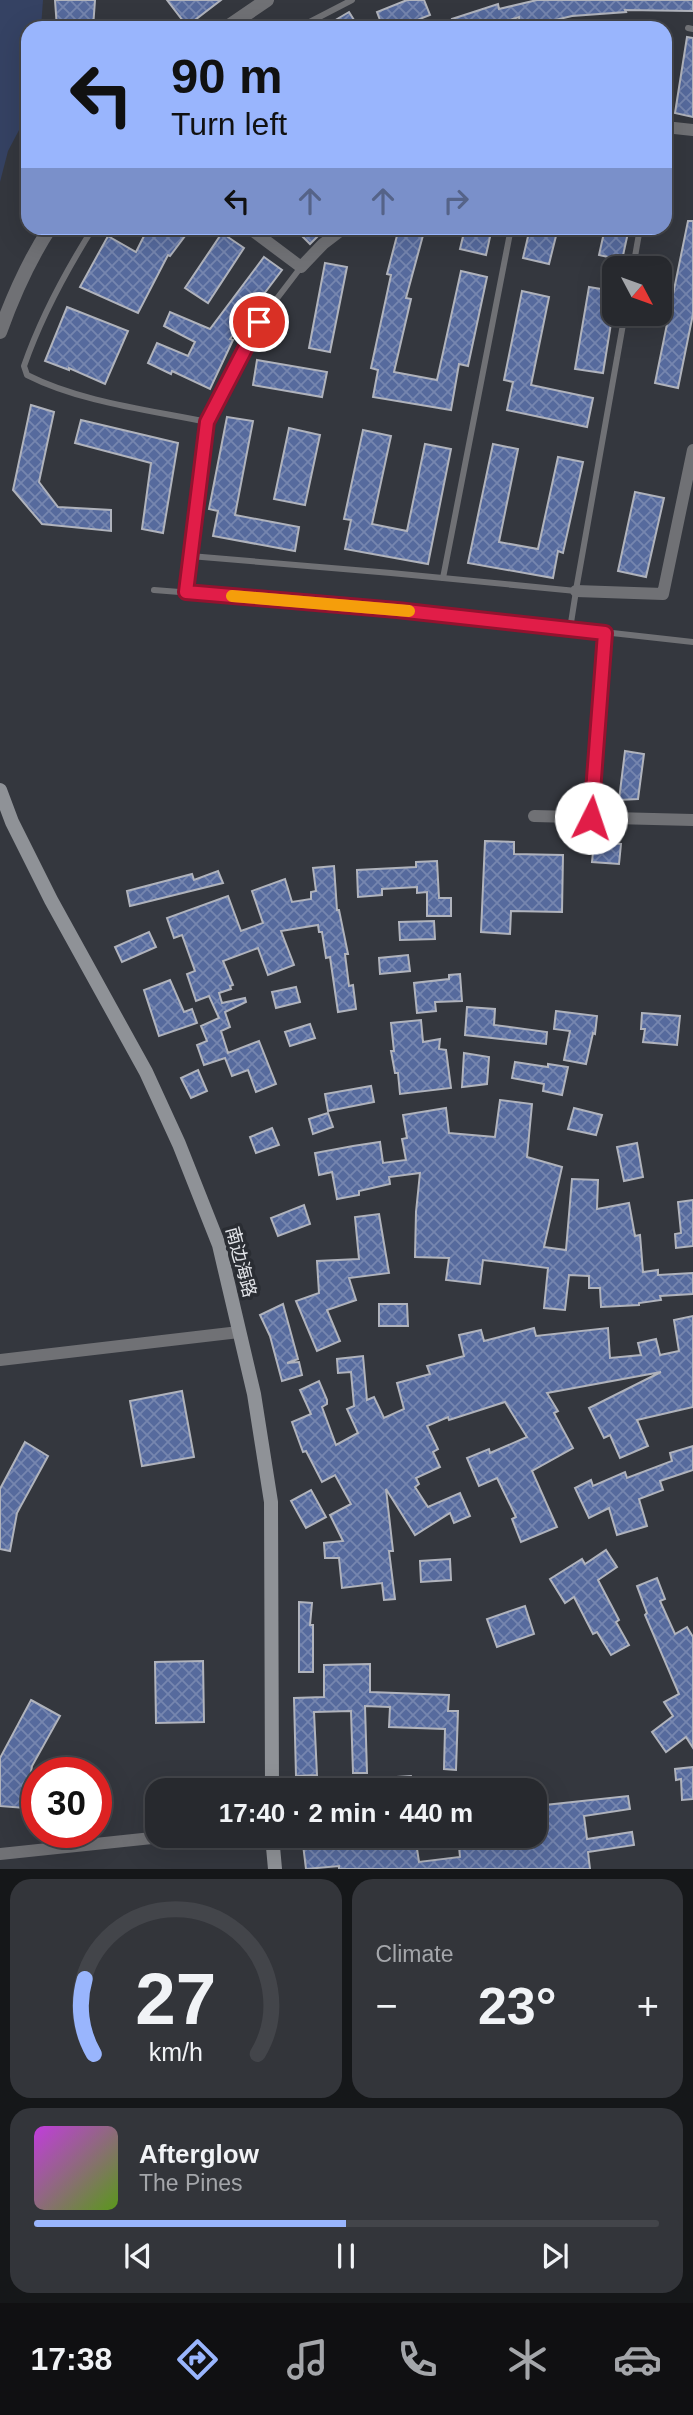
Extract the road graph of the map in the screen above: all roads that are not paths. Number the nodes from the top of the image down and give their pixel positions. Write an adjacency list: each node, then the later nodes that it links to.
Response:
1 (267, 0): 3 (street)
2 (352, 0): 4 (lane)
3 (236, 21)
4 (312, 21)
5 (672, 128): 6 (street)
6 (693, 130)
7 (45, 235): 16 (street)
8 (89, 235): 17 (lane)
9 (258, 235): 14 (street)
10 (335, 235): 14 (street)
11 (510, 235): 20 (lane)
12 (639, 235): 13 (lane)
13 (635, 256)
14 (301, 267): 17 (lane)
15 (623, 326): 22 (lane)
16 (0, 332)
17 (207, 422): 19 (lane)
18 (693, 450): 22 (street)
19 (190, 556): 20 (lane); 23 (lane)
20 (443, 578): 22 (lane)
21 (154, 590): 23 (lane)
22 (576, 591): 24 (lane)
23 (186, 592): 24 (lane)
24 (570, 629): 25 (lane)
25 (605, 633): 26 (lane); 29 (street)
26 (693, 642)
27 (0, 790): 31 (main road, 南边海路)
28 (534, 816): 29 (street)
29 (591, 818): 30 (street)
30 (693, 820)
31 (239, 1332): 32 (street); 33 (main road, 南边海路)
32 (0, 1360)
33 (272, 1778)
34 (145, 1839): 36 (street)
35 (273, 1848): 37 (main road)
36 (0, 1854)
37 (275, 1869)

